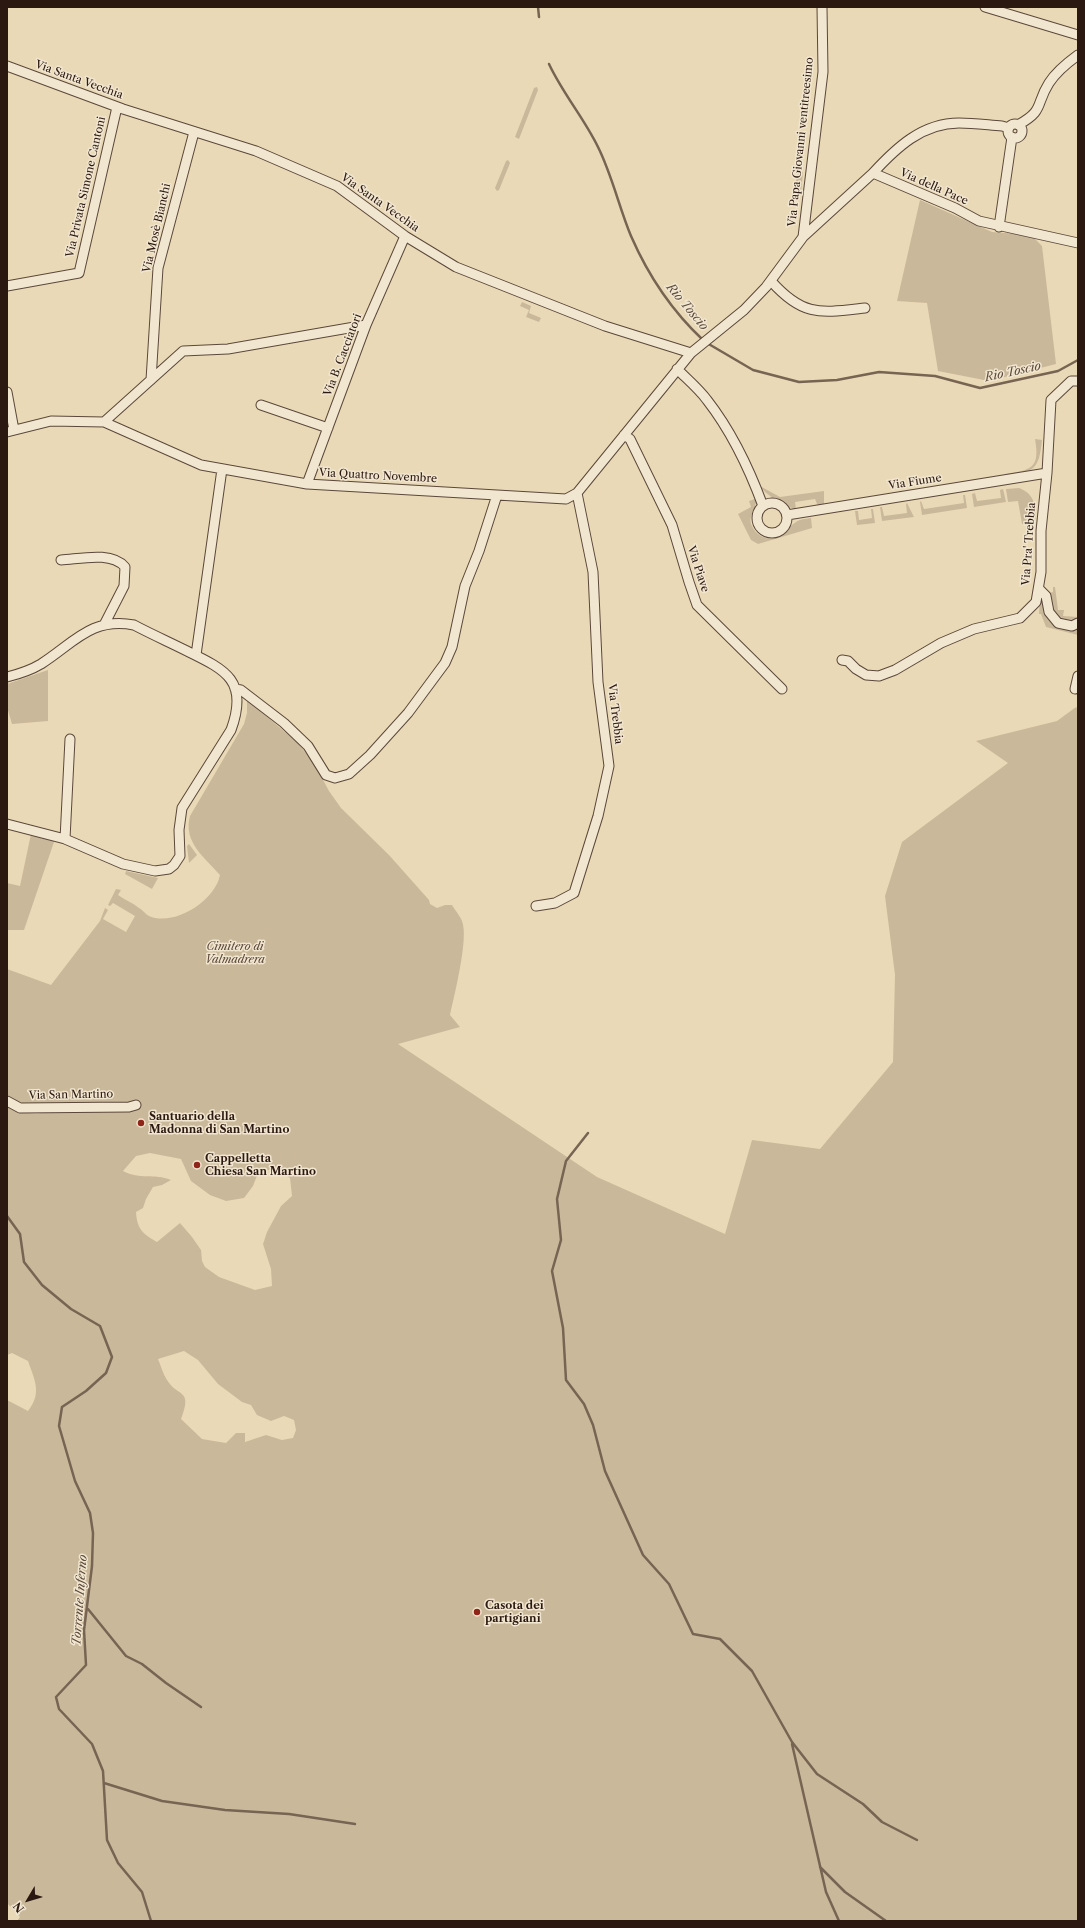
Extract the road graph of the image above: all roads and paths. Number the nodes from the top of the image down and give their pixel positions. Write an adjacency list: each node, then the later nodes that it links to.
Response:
1 (822, 7): 14 (street, Via Papa Giovanni ventitreesimo)
2 (985, 7): 3 (street)
3 (1078, 35)
4 (1078, 55): 7 (street)
5 (7, 66): 6 (street, Via Santa Vecchia)
6 (117, 107): 9 (street, Via Santa Vecchia); 17 (street, Via Privata Simone Cantoni)
7 (1018, 124): 8 (street); 10 (street)
8 (1009, 128): 10 (street); 11 (street)
9 (194, 132): 13 (street, Via Santa Vecchia); 22 (street, Via Mosè Bianchi)
10 (1012, 138): 12 (street)
11 (873, 173): 12 (street, Via della Pace); 14 (street)
12 (999, 227): 15 (street, Via della Pace)
13 (405, 236): 19 (street, Via B. Cacciatori); 20 (street, Via Santa Vecchia)
14 (803, 237): 16 (street, Via Papa Giovanni ventitreesimo)
15 (1078, 243)
16 (771, 281): 18 (street); 20 (street, Via Papa Giovanni ventitreesimo)
17 (7, 286)
18 (865, 308)
19 (366, 325): 22 (street); 27 (street, Via B. Cacciatori)
20 (691, 353): 21 (street)
21 (677, 369): 29 (street); 35 (street)
22 (151, 380): 26 (street)
23 (1078, 381): 31 (street, Via Pra' Trebbia)
24 (7, 392): 28 (street)
25 (261, 405): 27 (street)
26 (104, 422): 28 (street, Via Quattro Novembre); 30 (street, Via Quattro Novembre)
27 (328, 428): 32 (street, Via B. Cacciatori)
28 (10, 431)
29 (624, 435): 33 (street); 46 (street, Via Piave)
30 (222, 469): 32 (street, Via Quattro Novembre); 41 (street)
31 (1047, 473): 36 (street, Via Fiume); 38 (street, Via Pra' Trebbia)
32 (307, 484): 34 (street, Via Quattro Novembre)
33 (577, 494): 34 (street, Via Quattro Novembre); 51 (street, Via Trebbia)
34 (497, 495): 45 (street)
35 (763, 506): 36 (street); 36 (street)
36 (787, 516)
37 (62, 560): 40 (street)
38 (1039, 589): 39 (street); 42 (street, Via Pra' Trebbia)
39 (1078, 623)
40 (104, 625): 41 (street); 44 (street)
41 (196, 655): 45 (street)
42 (842, 660)
43 (1078, 676): 47 (street)
44 (7, 677)
45 (235, 689): 50 (street)
46 (782, 689)
47 (1075, 689)
48 (70, 739): 50 (street)
49 (7, 824): 50 (street)
50 (65, 839)
51 (536, 906)
52 (7, 1101): 53 (street, Via San Martino)
53 (136, 1105)

